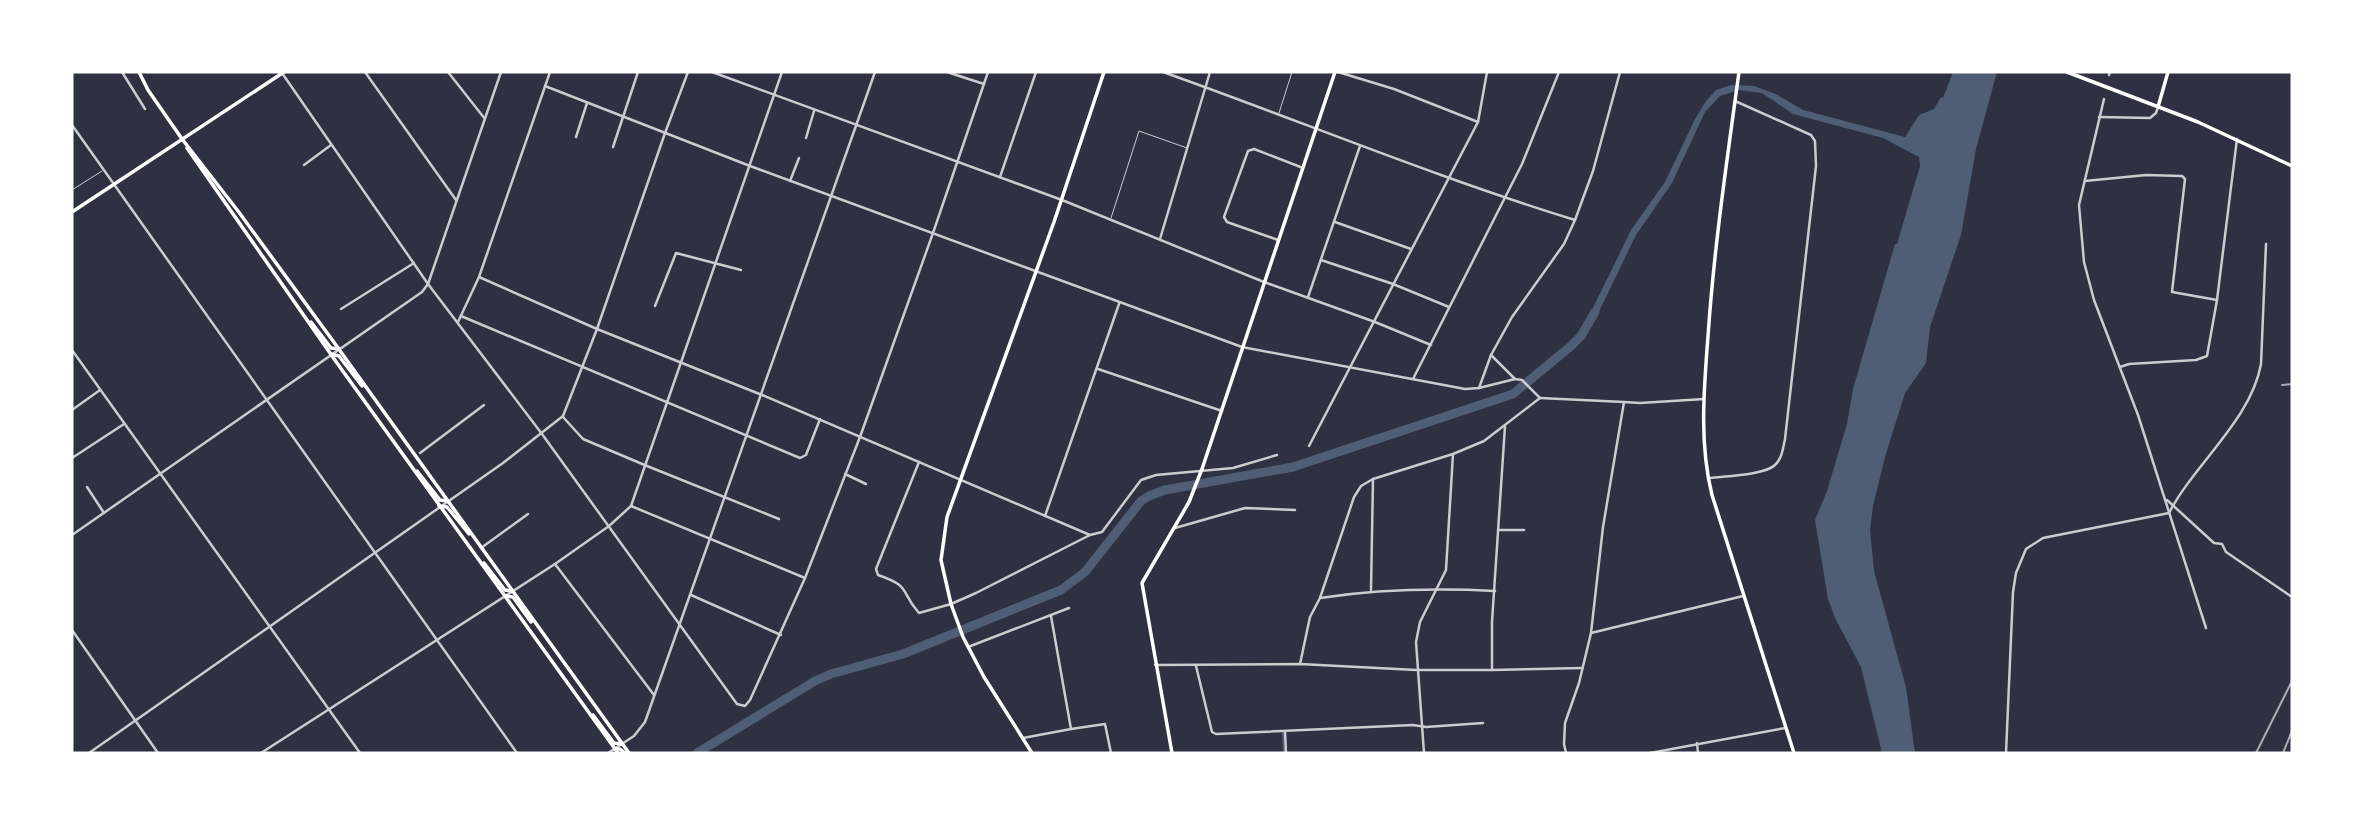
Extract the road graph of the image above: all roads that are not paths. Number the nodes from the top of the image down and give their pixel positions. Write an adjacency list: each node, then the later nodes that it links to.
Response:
1 (122, 72): 35 (street)
2 (139, 72): 48 (main road)
3 (283, 72): 48 (main road); 50 (street)
4 (365, 72): 69 (street)
5 (448, 72): 40 (street)
6 (501, 72): 40 (street)
7 (550, 72): 28 (street)
8 (638, 72): 38 (street)
9 (688, 72): 45 (street)
10 (712, 72): 30 (street)
11 (782, 72): 30 (street)
12 (874, 72): 43 (street)
13 (947, 72): 27 (street)
14 (988, 72): 27 (street)
15 (1036, 72): 61 (street)
16 (1104, 72): 70 (main road)
17 (1163, 72): 29 (street)
18 (1210, 72): 29 (street)
19 (1292, 72): 37 (lane)
20 (1336, 72): 41 (street); 44 (main road)
21 (1487, 72): 41 (street)
22 (1559, 72): 68 (street)
23 (1620, 72): 73 (street)
24 (1739, 72): 32 (main road)
25 (2067, 72): 34 (main road)
26 (2168, 72): 34 (main road)
27 (984, 84): 55 (street)
28 (545, 86): 33 (street); 85 (street)
29 (1205, 87): 37 (street); 53 (street)
30 (774, 95): 36 (street); 57 (street)
31 (2104, 99): 39 (street)
32 (1735, 101): 121 (main road); 145 (street)
33 (587, 103): 38 (street); 46 (street)
34 (2158, 107): 39 (street); 49 (main road)
35 (145, 108)
36 (814, 111): 43 (street); 47 (street)
37 (1278, 115): 44 (street)
38 (623, 117): 45 (street); 52 (street)
39 (2099, 117): 64 (street)
40 (485, 119): 69 (street)
41 (1478, 121): 62 (street)
42 (72, 125): 60 (street)
43 (857, 126): 55 (street); 67 (street)
44 (1315, 129): 51 (street); 59 (main road)
45 (664, 133): 57 (street); 99 (street)
46 (576, 137)
47 (806, 138)
48 (181, 139): 65 (main road); 95 (main road); 102 (main road)
49 (2237, 139): 58 (main road); 90 (street)
50 (331, 145): 56 (street); 81 (street)
51 (1360, 146): 62 (street); 74 (street)
52 (613, 147)
53 (1187, 148): 72 (lane); 76 (street)
54 (799, 158): 63 (street)
55 (958, 161): 61 (street); 75 (street)
56 (304, 165)
57 (750, 166): 63 (street); 82 (street)
58 (2292, 166)
59 (1303, 168): 77 (main road); 77 (street)
60 (104, 170): 65 (street); 66 (lane)
61 (1000, 177): 70 (street)
62 (1449, 178): 68 (street); 79 (street)
63 (790, 181): 67 (street)
64 (2085, 181): 90 (street); 111 (street)
65 (114, 184): 71 (main road); 119 (street)
66 (72, 190)
67 (832, 196): 75 (street); 118 (street)
68 (1504, 198): 73 (street); 93 (street)
69 (456, 200): 87 (street)
70 (1062, 200): 72 (street); 84 (main road)
71 (72, 212)
72 (1110, 220): 76 (street)
73 (1575, 220): 105 (street)
74 (1334, 222): 79 (street); 80 (street)
75 (933, 233): 84 (street); 133 (street)
76 (1160, 240): 86 (street)
77 (1278, 240): 86 (main road)
78 (2266, 244): 155 (street)
79 (1411, 249): 88 (street)
80 (1321, 260): 88 (street); 89 (street)
81 (414, 263): 87 (street); 94 (street)
82 (716, 265): 83 (street); 92 (street); 108 (street)
83 (741, 270)
84 (1036, 273): 91 (street); 146 (main road)
85 (479, 277): 96 (street); 99 (street)
86 (1264, 282): 89 (street); 101 (main road)
87 (428, 284): 98 (street); 102 (street)
88 (1393, 284): 93 (street); 97 (street)
89 (1308, 297): 97 (street)
90 (2217, 300): 111 (street)
91 (1119, 303): 101 (street); 112 (street)
92 (655, 306)
93 (1449, 307): 100 (street)
94 (341, 309)
95 (302, 313): 102 (main road); 104 (main road)
96 (461, 316): 98 (street); 109 (street)
97 (1375, 321): 100 (street); 110 (street)
98 (458, 322): 131 (street)
99 (597, 329): 108 (street); 109 (street)
100 (1431, 345): 113 (street)
101 (1242, 347): 110 (street); 126 (main road)
102 (339, 349): 104 (street); 117 (main road)
103 (72, 350): 106 (street)
104 (331, 354): 117 (main road); 119 (street); 139 (main road)
105 (1491, 355): 114 (street); 115 (street)
106 (77, 358): 107 (street); 116 (street)
107 (72, 362)
108 (682, 364): 118 (street); 122 (street)
109 (583, 366): 122 (street); 127 (street)
110 (1351, 367): 113 (street); 134 (street)
111 (2120, 367): 150 (street)
112 (1098, 369): 126 (street); 160 (street)
113 (1413, 379): 115 (street)
114 (1515, 379): 115 (street); 120 (street)
115 (1479, 388)
116 (100, 390): 125 (street); 129 (street)
117 (371, 394): 152 (main road)
118 (762, 395): 128 (street); 132 (street)
119 (268, 398): 143 (street); 171 (street)
120 (1540, 398): 123 (street); 130 (street)
121 (1704, 399): 123 (street); 145 (main road)
122 (668, 402): 132 (street); 141 (street)
123 (1624, 402): 191 (street)
124 (484, 405): 135 (street)
125 (72, 410)
126 (1222, 411): 142 (main road)
127 (563, 416): 131 (street); 141 (street)
128 (820, 419): 132 (street); 133 (street)
129 (124, 424): 138 (street); 143 (street)
130 (1505, 426): 136 (street); 164 (street)
131 (542, 433): 152 (street); 162 (street)
132 (747, 437): 151 (street)
133 (860, 437): 140 (street); 144 (street)
134 (1309, 446)
135 (420, 453)
136 (1453, 454): 147 (street); 175 (street)
137 (1277, 455): 142 (street)
138 (72, 458)
139 (409, 462): 152 (main road); 153 (main road)
140 (919, 462): 146 (street); 184 (street)
141 (646, 466): 151 (street); 154 (street)
142 (1202, 469): 163 (main road); 166 (street)
143 (162, 474): 157 (street); 187 (street)
144 (845, 474): 148 (street); 174 (street)
145 (1708, 478): 181 (main road)
146 (960, 479): 160 (street); 184 (main road)
147 (1373, 479): 176 (street); 182 (street)
148 (866, 484)
149 (87, 487): 157 (street)
150 (2164, 496): 155 (street); 158 (street)
151 (726, 498): 161 (street); 168 (street)
152 (447, 500): 153 (street); 169 (main road)
153 (439, 506): 169 (main road); 171 (street); 172 (main road)
154 (631, 506): 162 (street); 168 (street)
155 (2173, 506): 158 (street); 183 (street)
156 (1295, 510): 163 (street)
157 (104, 513): 167 (street)
158 (2169, 513): 189 (street); 231 (street)
159 (528, 514): 170 (street)
160 (1045, 516): 166 (street)
161 (779, 519)
162 (609, 526): 173 (street); 188 (street)
163 (1175, 528): 197 (main road)
164 (1499, 530): 165 (street); 178 (street)
165 (1524, 530)
166 (1090, 535): 184 (street)
167 (72, 536)
168 (710, 539): 174 (street); 179 (street)
169 (478, 543): 170 (main road)
170 (481, 548): 177 (main road)
171 (376, 551): 187 (street); 194 (street)
172 (473, 551): 177 (main road); 180 (main road)
173 (555, 564): 177 (street); 202 (street)
174 (805, 578): 192 (street)
175 (1438, 589): 176 (street); 178 (street); 200 (street)
176 (1371, 590): 182 (street)
177 (513, 591): 180 (street); 193 (main road)
178 (1495, 591): 201 (street)
179 (691, 594): 188 (street); 192 (street)
180 (505, 596): 193 (main road); 194 (street); 203 (main road)
181 (1743, 596): 191 (street); 208 (main road)
182 (1320, 597): 196 (street)
183 (2292, 597)
184 (951, 604): 195 (main road)
185 (1069, 608): 186 (street)
186 (1051, 616): 195 (street); 209 (street)
187 (270, 626): 204 (street); 205 (street)
188 (679, 627): 192 (street); 202 (street)
189 (2206, 628)
190 (72, 630): 205 (street)
191 (1591, 633): 199 (street)
192 (781, 635)
193 (544, 636): 213 (main road)
194 (436, 640): 204 (street); 219 (street)
195 (968, 647): 211 (main road)
196 (1300, 664): 198 (street); 200 (street)
197 (1155, 665): 198 (street); 224 (main road)
198 (1196, 665): 210 (street)
199 (1583, 668): 201 (street); 227 (street)
200 (1416, 670): 201 (street); 207 (street)
201 (1492, 670)
202 (654, 697): 213 (street)
203 (582, 703): 213 (main road); 214 (main road)
204 (328, 710): 217 (street); 218 (street)
205 (135, 720): 215 (street); 216 (street)
206 (1483, 723): 207 (street)
207 (1421, 726): 210 (street); 226 (street)
208 (1787, 727): 212 (street); 230 (main road)
209 (1071, 729): 211 (street); 223 (street)
210 (1285, 730): 225 (street)
211 (1023, 738): 222 (main road)
212 (1697, 743): 228 (street); 229 (street)
213 (621, 744): 214 (street); 221 (main road)
214 (616, 751): 220 (street); 221 (main road)
215 (89, 753)
216 (158, 753)
217 (261, 753)
218 (359, 753)
219 (517, 753)
220 (608, 753)
221 (627, 753)
222 (1032, 753)
223 (1111, 753)
224 (1172, 753)
225 (1286, 753)
226 (1424, 753)
227 (1566, 753)
228 (1650, 753)
229 (1698, 753)
230 (1794, 753)
231 (2006, 753)

